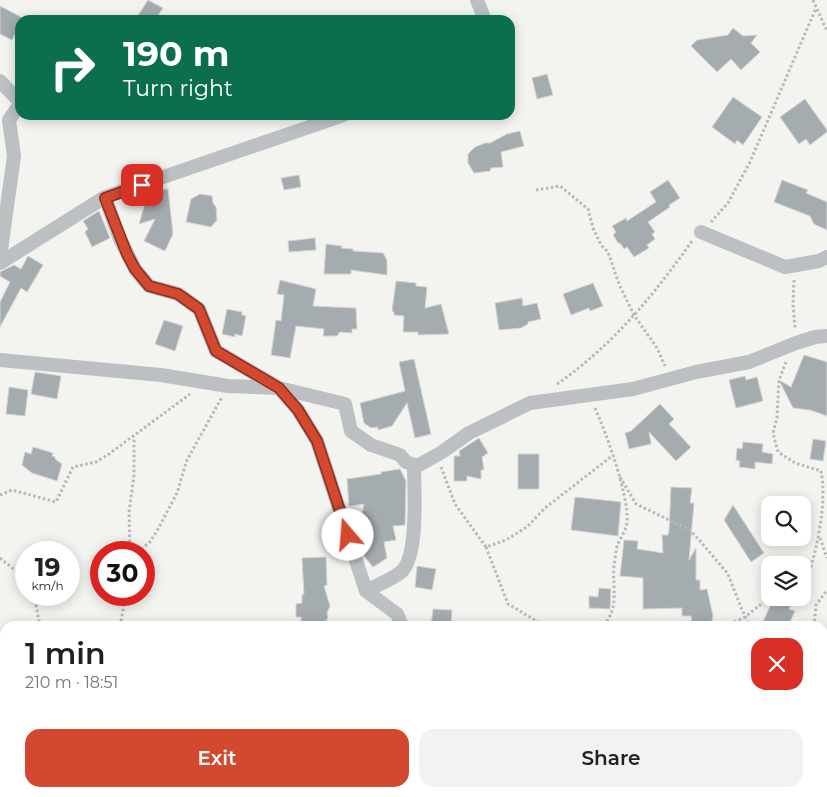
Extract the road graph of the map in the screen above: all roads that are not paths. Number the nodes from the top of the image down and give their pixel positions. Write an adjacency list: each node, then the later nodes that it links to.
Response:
1 (477, 0): 2 (street)
2 (483, 15)
3 (0, 81): 4 (street)
4 (15, 98)
5 (15, 111): 9 (street)
6 (330, 120): 7 (street)
7 (105, 198): 11 (street); 14 (street)
8 (701, 232): 10 (street)
9 (0, 257)
10 (827, 257)
11 (0, 263)
12 (827, 336): 15 (street)
13 (0, 360): 14 (street)
14 (279, 388): 15 (street); 16 (street)
15 (414, 465): 16 (street)
16 (366, 591): 17 (street)
17 (397, 621)

